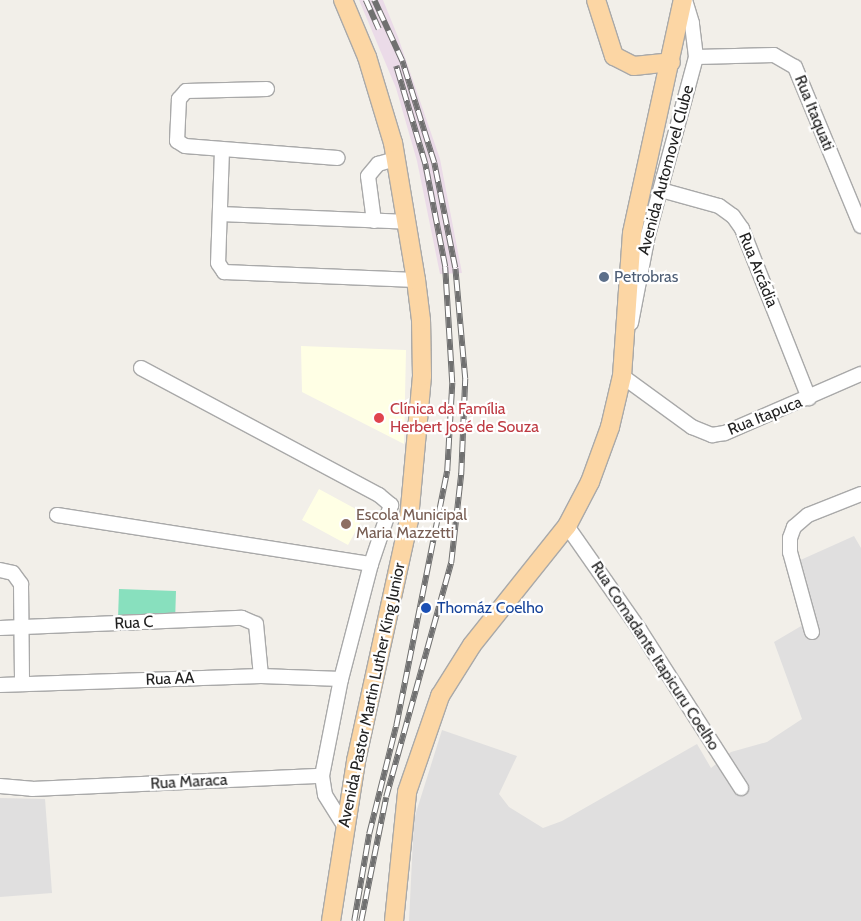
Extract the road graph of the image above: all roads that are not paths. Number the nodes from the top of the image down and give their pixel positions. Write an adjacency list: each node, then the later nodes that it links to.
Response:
1 (343, 0): 9 (main road, Avenida Pastor Martin Luther King Junior)
2 (596, 0): 5 (main road)
3 (684, 0): 4 (street, Avenida Automovel Clube); 5 (main road)
4 (696, 57): 10 (street, Avenida Automovel Clube); 14 (street, Rua Itaquati)
5 (671, 62): 16 (main road)
6 (267, 90): 7 (street)
7 (222, 150): 8 (street); 11 (street)
8 (338, 158)
9 (396, 159): 12 (street); 13 (main road, Avenida Pastor Martin Luther King Junior)
10 (662, 190): 16 (street, Avenida Automovel Clube); 20 (street, Rua Arcádia)
11 (220, 214): 12 (street); 15 (street)
12 (374, 221): 13 (street)
13 (408, 222): 15 (main road, Avenida Pastor Martin Luther King Junior)
14 (861, 226)
15 (416, 280): 36 (main road, Avenida Pastor Martin Luther King Junior)
16 (626, 341): 19 (main road)
17 (140, 368): 24 (street)
18 (861, 374): 20 (street, Rua Itapuca)
19 (622, 376): 20 (street, Rua Itapuca); 23 (main road)
20 (810, 398)
21 (861, 494): 28 (street)
22 (57, 515): 24 (street)
23 (568, 526): 35 (street, Rua Comadante Itapicuru Coelho); 38 (main road)
24 (371, 564): 30 (street)
25 (0, 570): 27 (street)
26 (0, 628): 27 (street, Rua C)
27 (22, 628): 29 (street, Rua C); 31 (street)
28 (812, 632)
29 (261, 676): 30 (street, Rua AA); 31 (street, Rua AA)
30 (341, 679): 33 (street)
31 (22, 684): 32 (street, Rua AA)
32 (0, 685)
33 (322, 776): 34 (street, Rua Maraca); 36 (street)
34 (0, 786)
35 (741, 788)
36 (344, 826): 37 (main road, Avenida Pastor Martin Luther King Junior)
37 (331, 921)
38 (394, 921)

